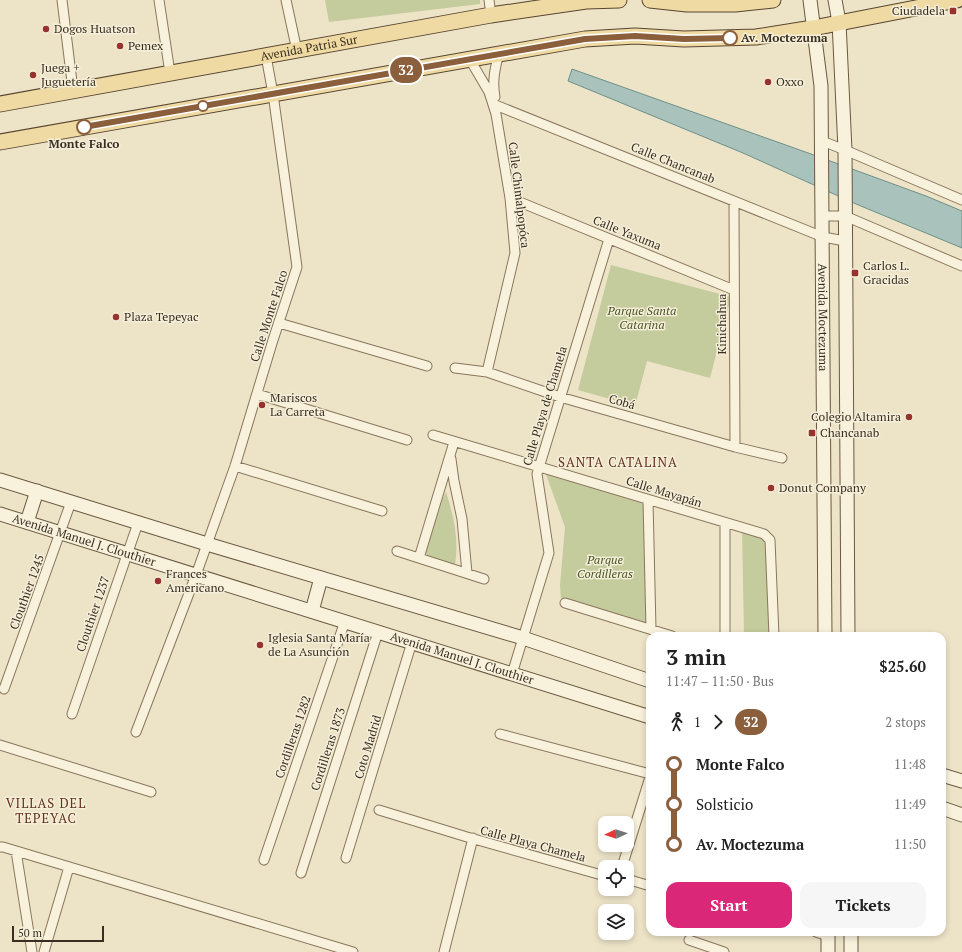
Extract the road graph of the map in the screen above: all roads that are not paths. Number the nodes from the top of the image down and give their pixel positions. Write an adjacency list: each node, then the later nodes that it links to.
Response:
1 (62, 0): 20 (street)
2 (159, 0): 19 (street)
3 (286, 0): 15 (street)
4 (619, 0): 10 (main road, Avenida Patria Sur)
5 (650, 0): 11 (main road)
6 (773, 0): 11 (main road)
7 (810, 0): 14 (main road, Avenida Moctezuma)
8 (835, 0): 13 (main road, Avenida Moctezuma)
9 (957, 0): 13 (main road)
10 (586, 1): 12 (main road, Avenida Patria Sur)
11 (687, 2)
12 (490, 7): 15 (main road, Avenida Patria Sur)
13 (839, 22): 14 (main road); 26 (main road, Avenida Moctezuma)
14 (813, 28): 16 (main road); 25 (main road, Avenida Moctezuma)
15 (297, 51): 17 (main road, Avenida Patria Sur)
16 (499, 53): 18 (main road); 23 (street, Calle Chimalpopóca)
17 (266, 56): 19 (main road, Avenida Patria Sur); 21 (street, Calle Monte Falco)
18 (469, 58): 21 (main road); 23 (street, Calle Chimalpopóca)
19 (170, 73): 20 (main road, Avenida Patria Sur)
20 (73, 90): 22 (main road, Avenida Patria Sur)
21 (273, 94): 24 (main road); 37 (street, Calle Monte Falco)
22 (0, 104)
23 (495, 108): 27 (street, Calle Chimalpopóca); 29 (street, Calle Chancanab)
24 (0, 142)
25 (822, 145): 26 (street); 30 (main road, Avenida Moctezuma)
26 (845, 150): 28 (street); 31 (main road, Avenida Moctezuma)
27 (510, 198): 33 (street, Calle Yaxuma); 40 (street, Calle Chimalpopóca)
28 (962, 200)
29 (734, 201): 32 (street, Calle Chancanab); 36 (street, Kinichahua)
30 (822, 216): 31 (street); 32 (main road, Avenida Moctezuma)
31 (845, 216): 34 (main road, Avenida Moctezuma); 35 (street)
32 (823, 237): 34 (street, Calle Chancanab); 77 (main road, Avenida Moctezuma)
33 (609, 239): 36 (street, Calle Yaxuma); 42 (street, Calle Playa de Chamela)
34 (845, 241): 78 (main road, Avenida Moctezuma)
35 (962, 266)
36 (734, 290): 46 (street, Kinichahua)
37 (279, 323): 38 (street); 41 (street, Calle Monte Falco)
38 (428, 366)
39 (456, 368): 40 (street, Cobá)
40 (486, 372): 42 (street, Cobá)
41 (257, 394): 44 (street); 49 (street, Calle Monte Falco)
42 (560, 397): 46 (street, Cobá); 50 (street, Calle Playa de Chamela)
43 (433, 435): 45 (street, Calle Mayapán)
44 (407, 440)
45 (454, 442): 47 (street); 50 (street, Calle Mayapán)
46 (734, 447): 48 (street, Cobá)
47 (451, 455): 64 (street); 65 (street)
48 (782, 458)
49 (235, 466): 55 (street); 61 (street, Calle Monte Falco)
50 (539, 467): 53 (street, Calle Mayapán); 79 (street, Calle Playa de Chamela)
51 (0, 480): 52 (main road)
52 (37, 491): 54 (main road); 57 (main road)
53 (648, 500): 59 (street, Calle Mayapán); 72 (street)
54 (71, 502): 58 (main road); 60 (street, Clouthier 1245)
55 (382, 511)
56 (0, 514): 57 (main road, Avenida Manuel J. Clouthier)
57 (28, 522): 60 (main road, Avenida Manuel J. Clouthier)
58 (138, 523): 61 (main road); 63 (street, Clouthier 1237)
59 (725, 523): 75 (street); 76 (street, Calle Mayapán)
60 (61, 532): 63 (main road, Avenida Manuel J. Clouthier); 83 (street, Clouthier 1245)
61 (207, 544): 66 (street, Calle Monte Falco); 67 (main road)
62 (397, 551): 64 (street)
63 (127, 553): 66 (main road, Avenida Manuel J. Clouthier); 84 (street, Clouthier 1237)
64 (419, 558): 65 (street)
65 (467, 573): 68 (street)
66 (196, 575): 70 (main road, Avenida Manuel J. Clouthier); 86 (street, Calle Monte Falco)
67 (321, 578): 70 (main road); 79 (main road)
68 (484, 579)
69 (565, 603): 72 (street)
70 (312, 611): 71 (main road, Avenida Manuel J. Clouthier)
71 (345, 622): 73 (main road, Avenida Manuel J. Clouthier); 101 (street, Cordilleras 1282)
72 (650, 629): 74 (street)
73 (378, 632): 80 (main road, Avenida Manuel J. Clouthier); 104 (street, Cordilleras 1873)
74 (659, 632)
75 (725, 632)
76 (774, 632)
77 (825, 632)
78 (848, 632)
79 (523, 638): 81 (street, Calle Playa de Chamela); 82 (main road)
80 (412, 642): 81 (main road, Avenida Manuel J. Clouthier); 100 (street, Coto Madrid)
81 (512, 674): 85 (main road, Avenida Manuel J. Clouthier)
82 (646, 680)
83 (4, 689)
84 (72, 714)
85 (646, 716)
86 (136, 732)
87 (500, 734): 89 (street)
88 (0, 745): 93 (street)
89 (646, 774)
90 (946, 776): 91 (main road)
91 (962, 781)
92 (646, 788): 102 (street)
93 (151, 792)
94 (946, 809): 96 (main road)
95 (380, 810): 97 (street)
96 (962, 815)
97 (473, 838): 105 (street, Calle Playa Chamela); 114 (street, Calle Playa Chamela)
98 (0, 847): 99 (street)
99 (16, 851): 103 (street); 111 (street)
100 (346, 858)
101 (264, 860)
102 (624, 860)
103 (69, 867): 112 (street); 113 (street)
104 (301, 873)
105 (598, 874)
106 (634, 881): 107 (street)
107 (646, 885)
108 (825, 936): 116 (main road)
109 (851, 936): 117 (main road)
110 (689, 940): 115 (street)
111 (32, 952)
112 (44, 952)
113 (353, 952)
114 (444, 952)
115 (724, 952)
116 (828, 952)
117 (851, 952)

